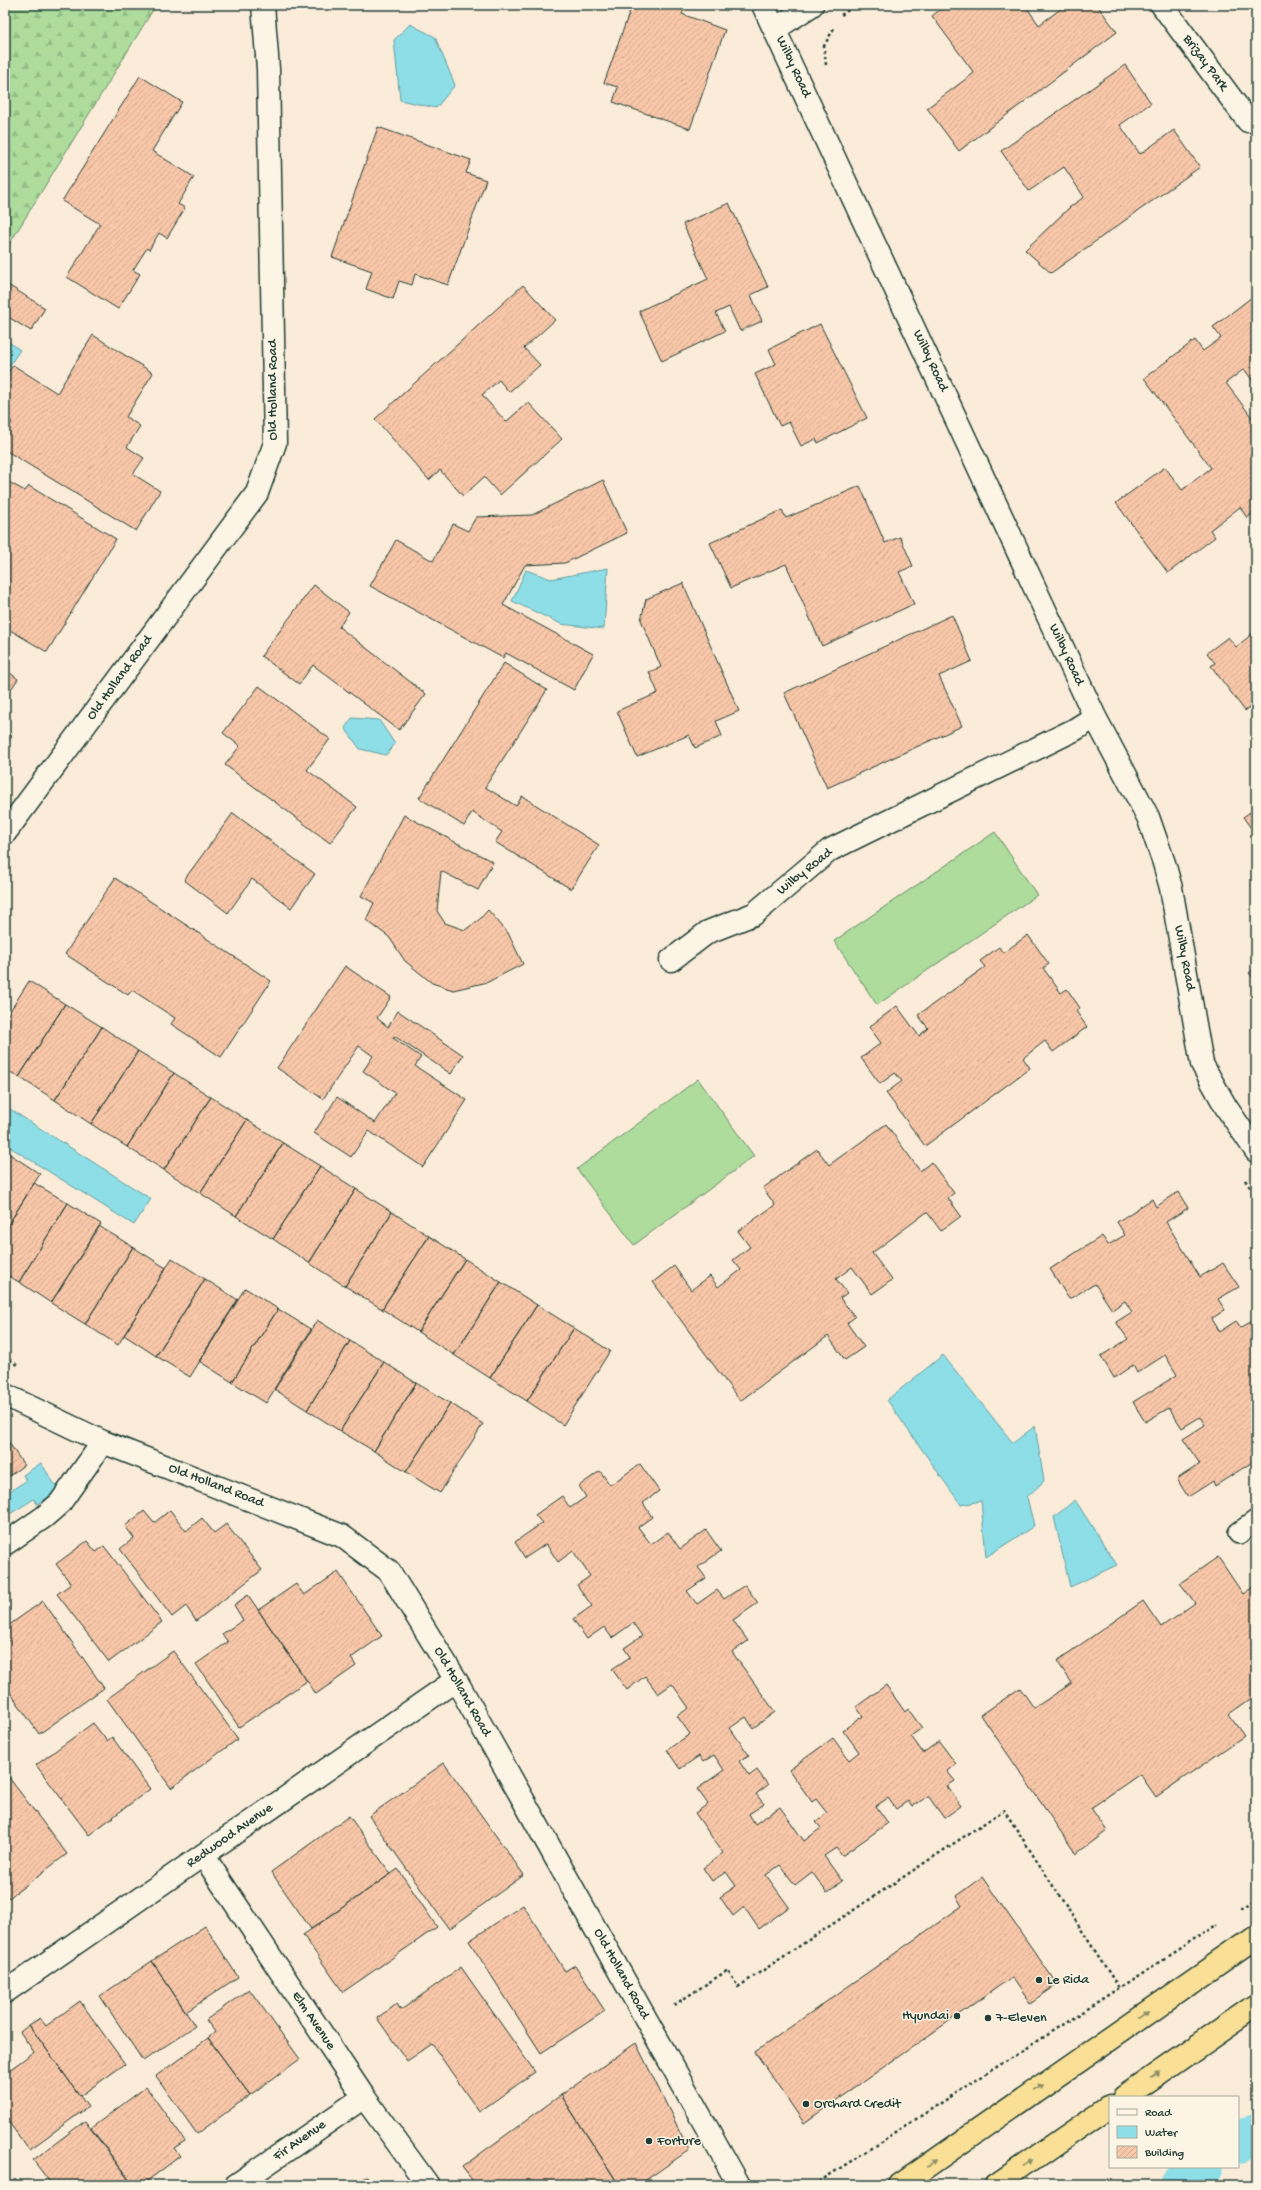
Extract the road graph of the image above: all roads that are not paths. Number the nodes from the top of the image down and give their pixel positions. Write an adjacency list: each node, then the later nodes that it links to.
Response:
1 (263, 5): 8 (street, Old Holland Road)
2 (764, 5): 5 (street, Wilby Road)
3 (812, 5): 5 (street)
4 (1162, 5): 6 (street, Brizay Park)
5 (775, 29): 7 (street, Wilby Road)
6 (1248, 121)
7 (1095, 718): 9 (street, Wilby Road); 10 (street, Wilby Road)
8 (5, 833)
9 (671, 960)
10 (1256, 1151)
11 (5, 1395): 12 (street, Old Holland Road)
12 (103, 1442): 15 (street); 16 (street, Old Holland Road)
13 (1256, 1521): 14 (lane)
14 (1239, 1533)
15 (5, 1544)
16 (456, 1680): 17 (street, Redwood Avenue); 26 (street, Old Holland Road)
17 (203, 1855): 19 (street, Redwood Avenue); 22 (street, Elm Avenue)
18 (1256, 1937): 27 (highway, one-way to 18)
19 (5, 1992)
20 (1256, 2005): 21 (highway, one-way to 20)
21 (1125, 2096)
22 (364, 2097): 24 (street, Fir Avenue); 25 (street, Elm Avenue)
23 (1109, 2107): 28 (highway, one-way to 23)
24 (236, 2185)
25 (428, 2185)
26 (739, 2185)
27 (900, 2185)
28 (996, 2185)

